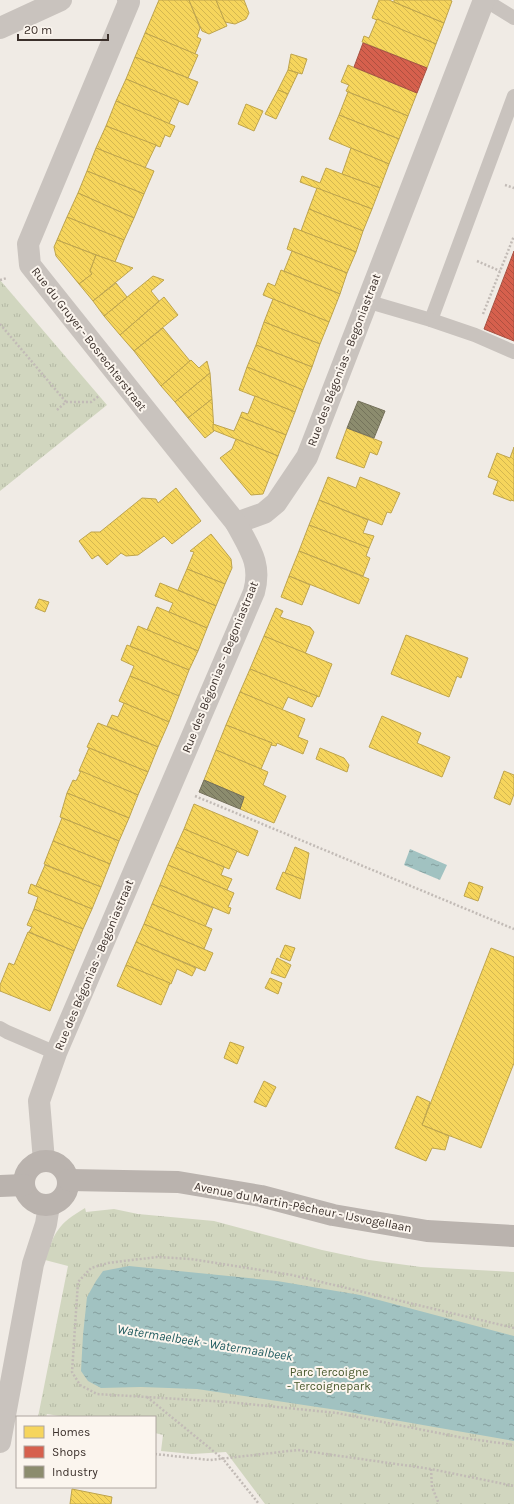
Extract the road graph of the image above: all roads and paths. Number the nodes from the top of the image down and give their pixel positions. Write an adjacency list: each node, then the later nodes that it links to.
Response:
1 (61, 0): 5 (street)
2 (128, 0): 16 (street, Rue du Gruyer - Bosrechterstraat)
3 (484, 0): 4 (lane); 8 (street, Rue des Bégonias - Begoniastraat)
4 (514, 18)
5 (0, 28)
6 (514, 96): 9 (lane)
7 (514, 236): 11 (path)
8 (366, 301): 9 (lane); 16 (street, Rue des Bégonias - Begoniastraat)
9 (432, 320): 11 (lane)
10 (0, 324): 14 (path)
11 (475, 335): 12 (lane)
12 (514, 352)
13 (103, 393): 14 (path)
14 (66, 402): 15 (path)
15 (57, 410)
16 (236, 523): 20 (street, Rue des Bégonias - Begoniastraat)
17 (189, 793): 18 (path)
18 (514, 930)
19 (0, 1028): 20 (lane)
20 (56, 1053): 21 (street, Rue des Bégonias - Begoniastraat)
21 (44, 1160): 22 (street); 23 (street)
22 (69, 1180): 25 (street); 26 (street, Avenue du Martin-Pêcheur - IJsvogellaan)
23 (24, 1185): 24 (street); 25 (street)
24 (0, 1186)
25 (49, 1205): 29 (street)
26 (514, 1236)
27 (514, 1328): 28 (path)
28 (146, 1397): 30 (path); 32 (path)
29 (0, 1442)
30 (514, 1445)
31 (156, 1454): 32 (path)
32 (223, 1459): 33 (path); 35 (path)
33 (431, 1469): 34 (path); 36 (path)
34 (514, 1486)
35 (259, 1504)
36 (439, 1504)

